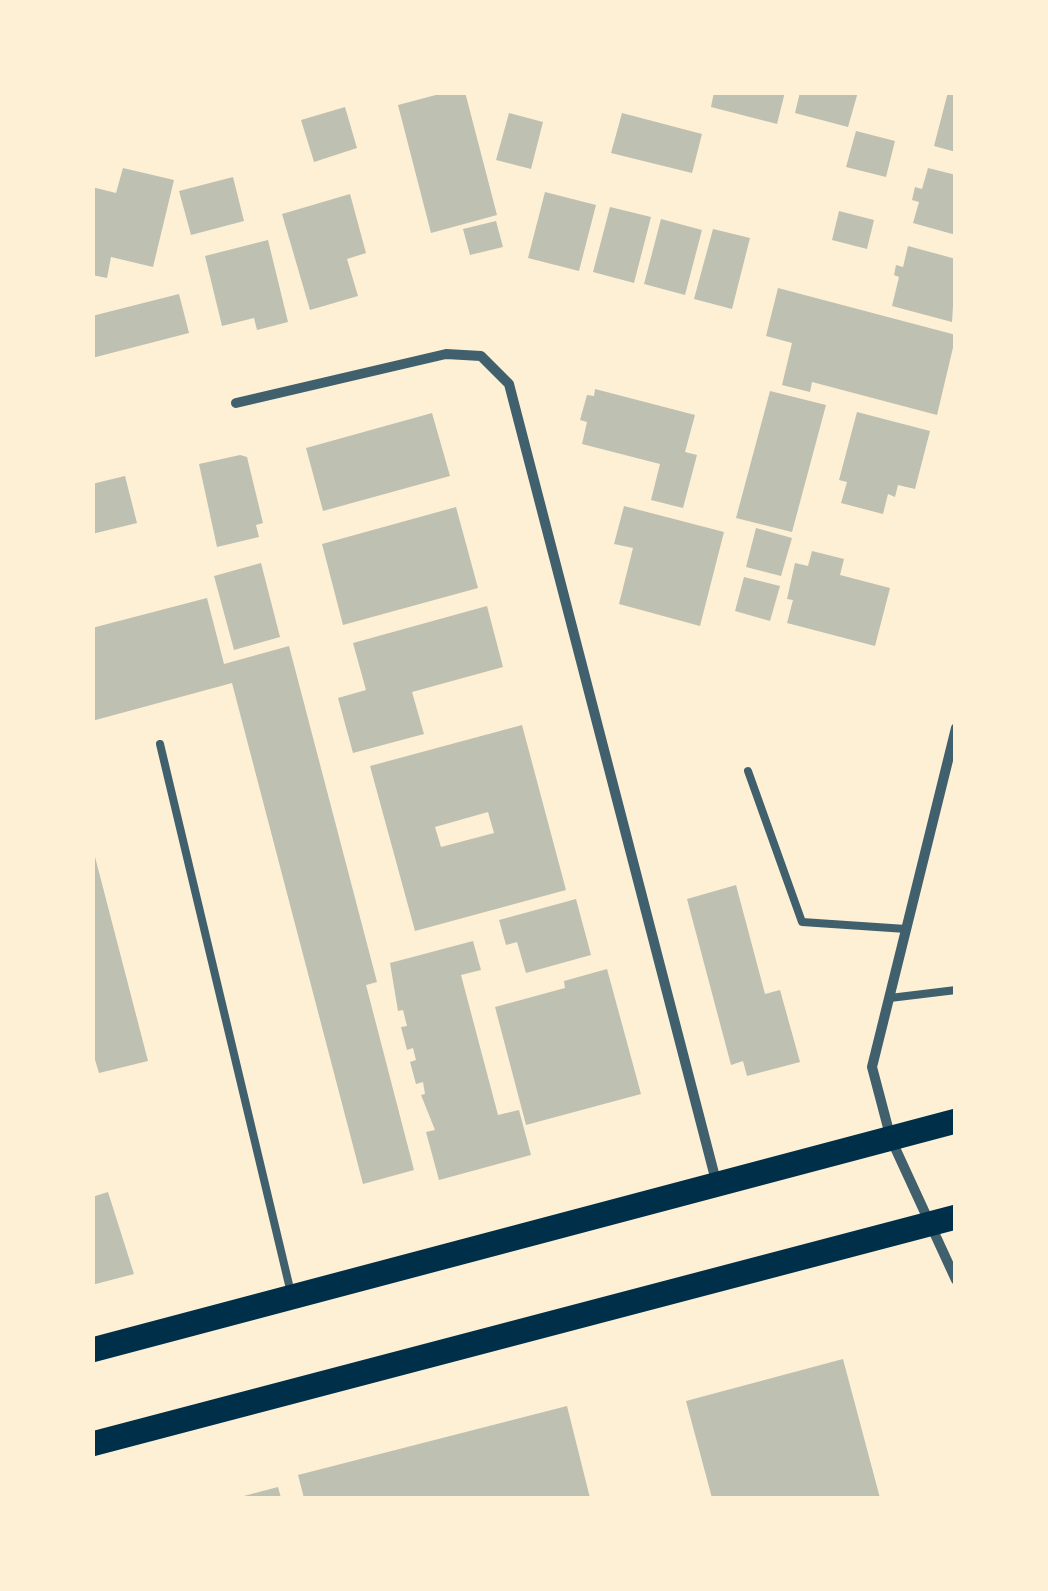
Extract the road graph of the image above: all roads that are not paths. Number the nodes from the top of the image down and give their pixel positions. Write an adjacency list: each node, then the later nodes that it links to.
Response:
1 (236, 404): 11 (street)
2 (956, 728): 4 (street)
3 (160, 744): 14 (lane)
4 (951, 767): 6 (street)
5 (748, 771): 6 (lane)
6 (906, 929): 8 (street)
7 (956, 990): 8 (lane)
8 (890, 998): 10 (street)
9 (956, 1121): 10 (main road)
10 (891, 1139): 11 (main road); 12 (street)
11 (717, 1184): 14 (main road)
12 (943, 1220): 13 (street); 16 (main road)
13 (956, 1280)
14 (292, 1298): 15 (main road)
15 (92, 1350)
16 (92, 1444)

